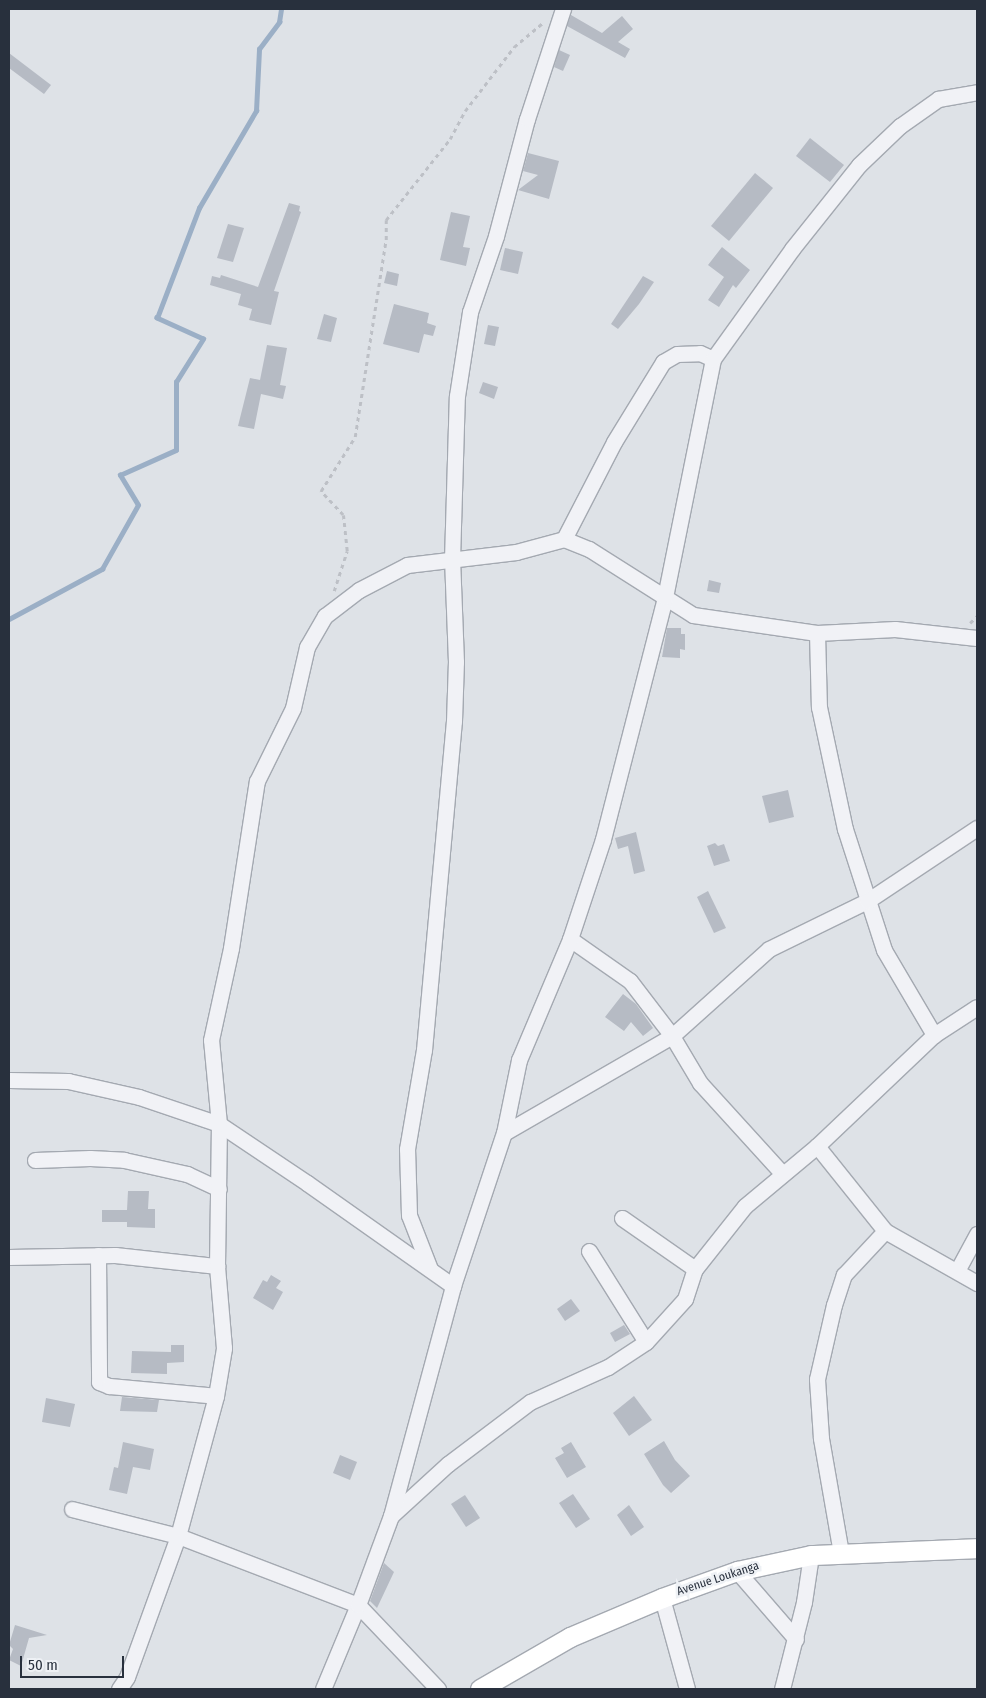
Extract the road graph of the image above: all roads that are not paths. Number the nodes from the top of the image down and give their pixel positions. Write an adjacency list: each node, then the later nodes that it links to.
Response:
1 (562, 9): 5 (street)
2 (977, 92): 3 (street)
3 (713, 359): 4 (street); 6 (street)
4 (564, 539): 5 (street); 6 (street)
5 (452, 560): 16 (street); 29 (street)
6 (665, 597): 7 (street); 11 (street)
7 (817, 634): 8 (street); 10 (street)
8 (977, 638)
9 (977, 828): 10 (street)
10 (867, 901): 13 (street); 14 (street)
11 (570, 939): 13 (street); 17 (street)
12 (977, 1007): 14 (street)
13 (672, 1036): 17 (street); 20 (street)
14 (934, 1036): 18 (street)
15 (9, 1080): 16 (street)
16 (219, 1124): 21 (street); 29 (street)
17 (504, 1132): 33 (street)
18 (817, 1146): 20 (street); 23 (street)
19 (35, 1160): 21 (street)
20 (782, 1173): 30 (street)
21 (219, 1189): 28 (street)
22 (622, 1218): 30 (street)
23 (885, 1231): 31 (street); 40 (street)
24 (977, 1234): 31 (street)
25 (588, 1251): 34 (street)
26 (98, 1255): 27 (street); 28 (street); 35 (street)
27 (9, 1256)
28 (217, 1266): 35 (street)
29 (430, 1269): 33 (street)
30 (695, 1270): 34 (street)
31 (957, 1270): 32 (street)
32 (977, 1283)
33 (453, 1286): 37 (street)
34 (646, 1342): 37 (street)
35 (216, 1396): 38 (street)
36 (72, 1509): 38 (street)
37 (391, 1516): 44 (street)
38 (178, 1536): 44 (street); 46 (street)
39 (977, 1548): 40 (main road, Avenue Loukanga)
40 (841, 1554): 41 (main road, Avenue Loukanga)
41 (812, 1556): 42 (main road, Avenue Loukanga); 45 (street)
42 (737, 1571): 43 (main road, Avenue Loukanga); 45 (street)
43 (662, 1598): 49 (main road, Avenue Loukanga); 50 (street)
44 (358, 1605): 47 (street); 48 (street)
45 (796, 1639): 51 (street)
46 (119, 1689)
47 (323, 1689)
48 (438, 1689)
49 (480, 1689)
50 (687, 1689)
51 (782, 1689)

